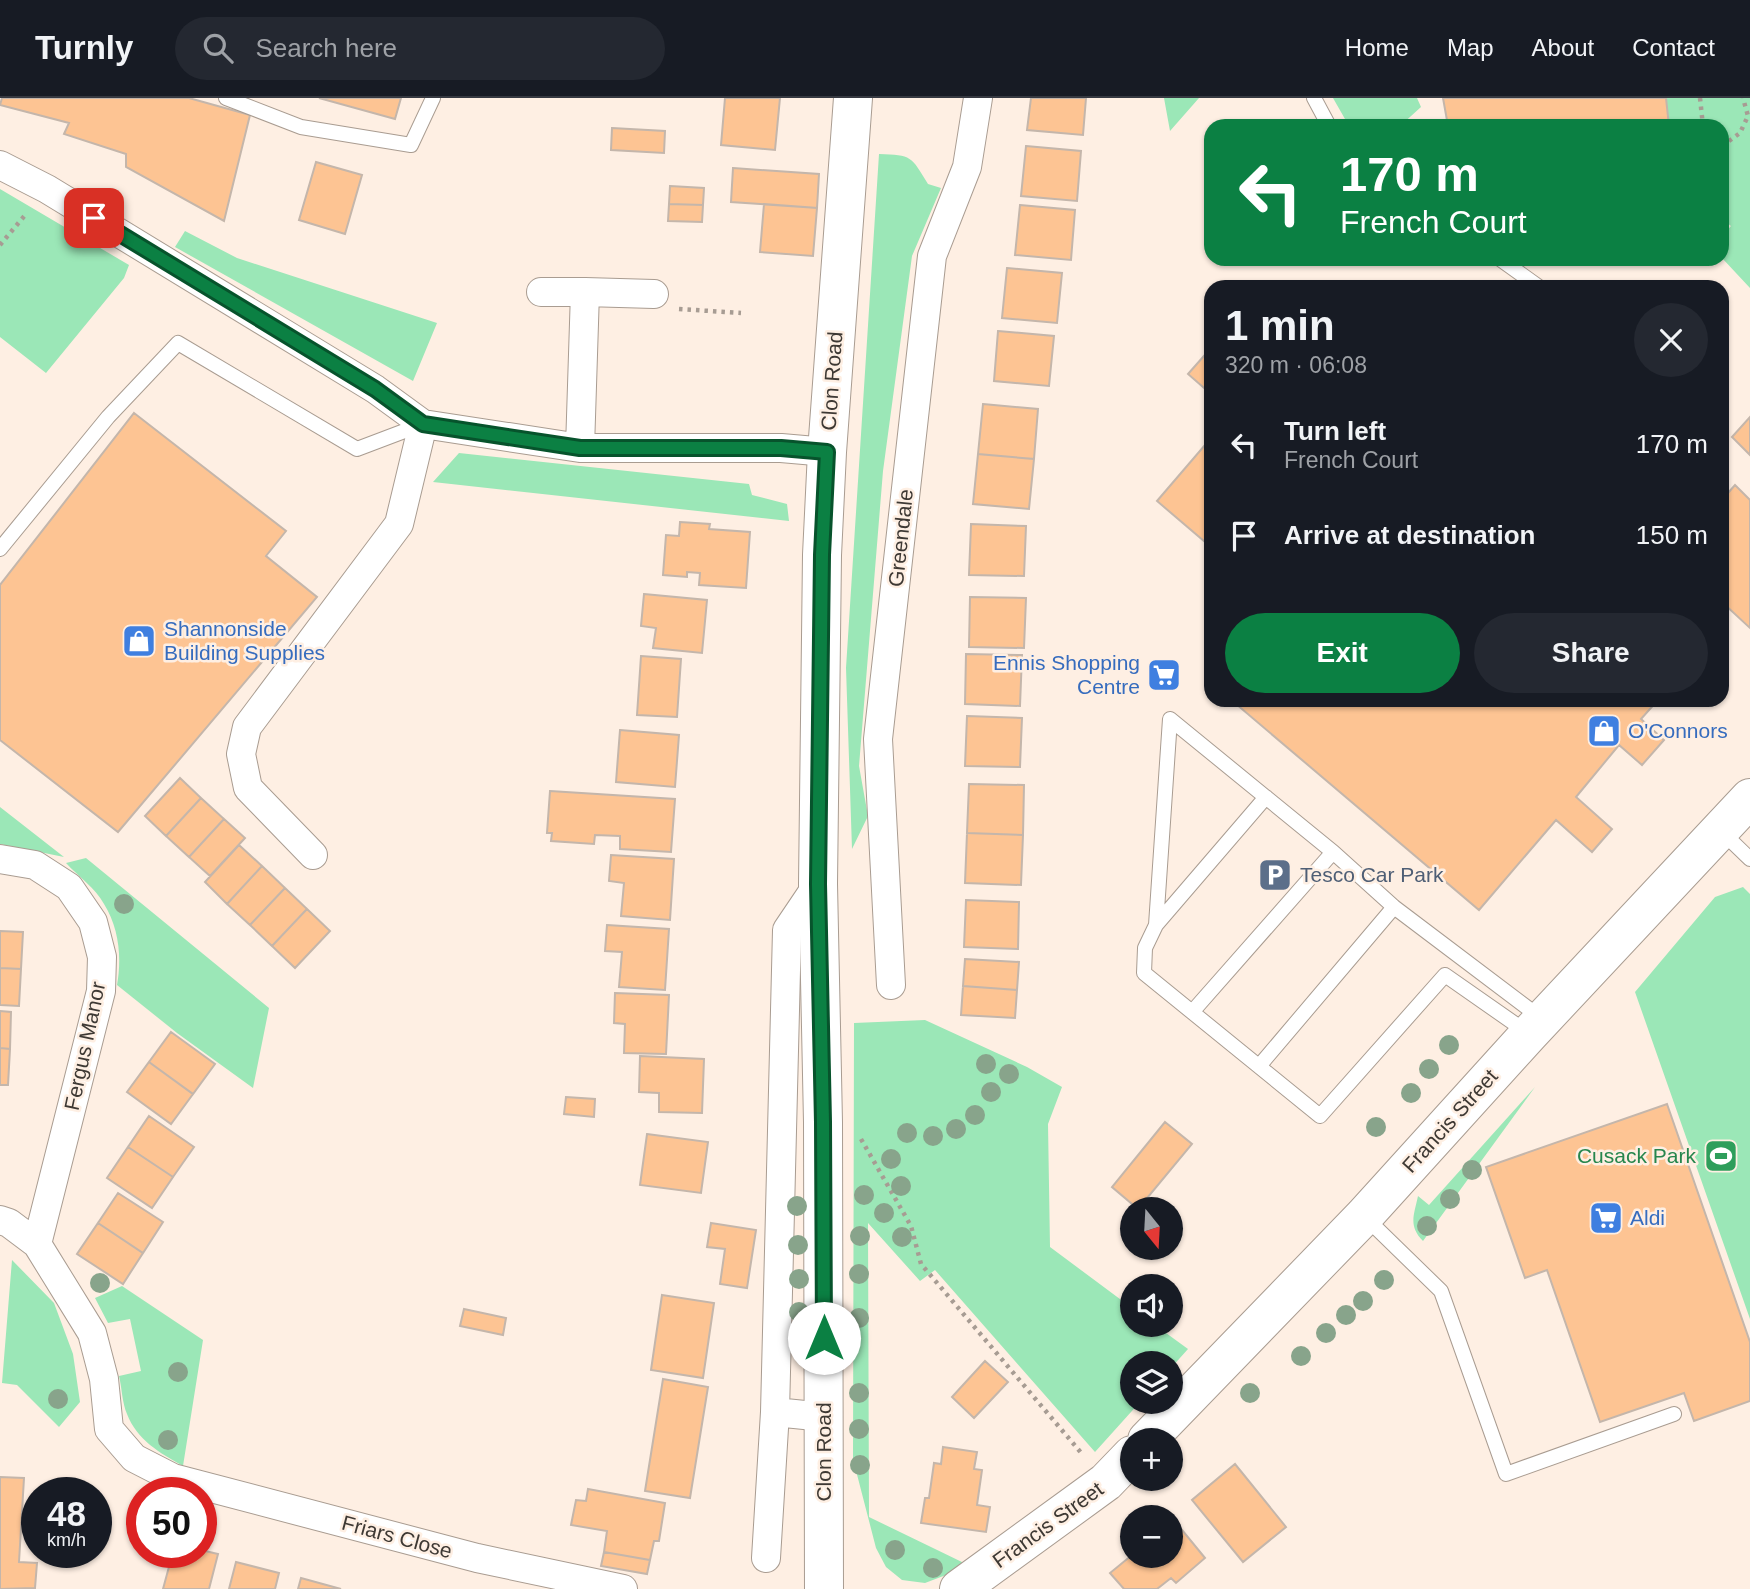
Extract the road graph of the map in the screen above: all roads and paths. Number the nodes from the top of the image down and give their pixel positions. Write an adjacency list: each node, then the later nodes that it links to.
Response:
1 (226, 98): 2 (lane)
2 (433, 98)
3 (853, 98): 22 (main road, Clon Road)
4 (978, 98): 34 (street, Greendale)
5 (1314, 98): 8 (lane)
6 (1700, 98): 9 (path)
7 (1743, 98): 10 (path)
8 (1325, 119)
9 (1702, 119)
10 (1729, 141)
11 (0, 165): 12 (street)
12 (47, 189): 13 (path); 20 (street)
13 (0, 244)
14 (1510, 266): 15 (lane)
15 (1529, 280)
16 (541, 292): 17 (street)
17 (585, 292): 18 (street); 21 (street)
18 (654, 294): 19 (path)
19 (741, 313)
20 (423, 424): 21 (street); 23 (lane); 28 (street)
21 (580, 448): 22 (street)
22 (827, 452): 31 (main road, Clon Road)
23 (0, 549)
24 (1266, 797): 27 (lane); 33 (lane); 33 (lane)
25 (1750, 798): 26 (main road, Francis Street)
26 (1720, 830): 30 (lane); 36 (main road, Francis Street)
27 (1333, 852): 32 (lane); 35 (lane)
28 (313, 855)
29 (0, 859): 41 (street, Fergus Manor)
30 (1750, 859)
31 (818, 884): 38 (main road, Clon Road); 42 (street)
32 (1394, 907): 36 (lane); 37 (lane)
33 (1156, 925): 35 (lane)
34 (891, 985)
35 (1193, 1011): 37 (lane)
36 (1536, 1026): 37 (lane); 39 (main road, Francis Street)
37 (1259, 1065)
38 (823, 1122): 44 (main road, Clon Road); 46 (path)
39 (1364, 1216): 43 (lane); 45 (main road, Francis Street)
40 (0, 1220): 41 (street)
41 (37, 1244): 49 (street, Friars Close)
42 (775, 1412): 44 (street); 47 (street)
43 (1674, 1413)
44 (824, 1417): 50 (main road, Clon Road)
45 (1159, 1428)
46 (1119, 1469): 48 (main road, Francis Street)
47 (766, 1558)
48 (966, 1586)
49 (623, 1589)
50 (824, 1589)

